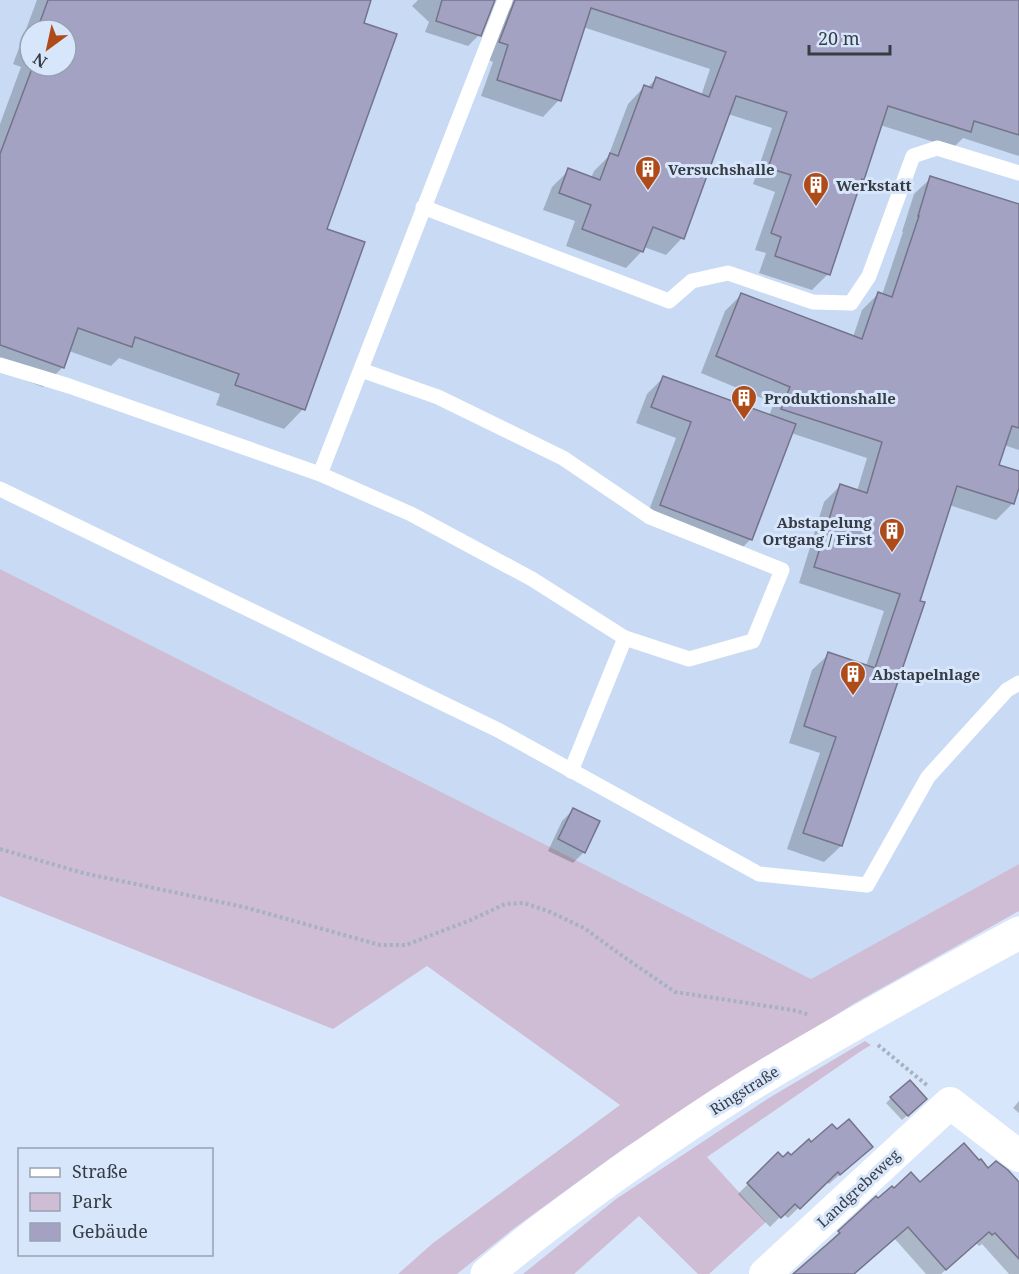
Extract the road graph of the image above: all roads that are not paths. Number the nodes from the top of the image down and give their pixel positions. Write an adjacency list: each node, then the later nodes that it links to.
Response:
1 (505, 0): 3 (lane)
2 (1019, 173): 3 (lane)
3 (423, 207): 5 (lane)
4 (0, 365): 6 (lane)
5 (361, 370): 6 (lane); 8 (lane)
6 (321, 474): 8 (lane)
7 (0, 489): 10 (lane)
8 (625, 638): 10 (lane)
9 (1019, 683): 10 (lane)
10 (571, 771)
11 (1019, 933): 13 (main road, Ringstraße)
12 (1019, 1156): 14 (street, Landgrebeweg)
13 (487, 1274)
14 (765, 1274)

